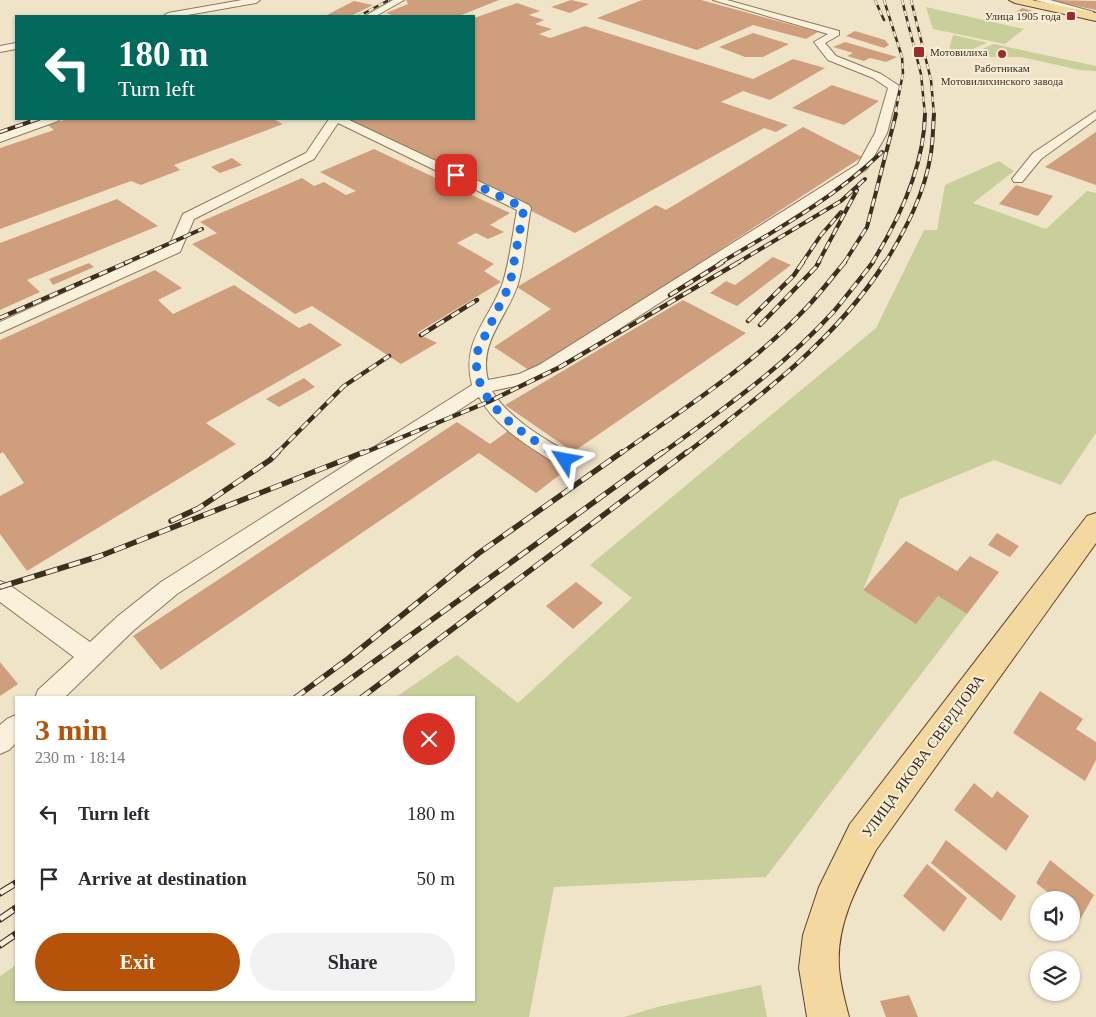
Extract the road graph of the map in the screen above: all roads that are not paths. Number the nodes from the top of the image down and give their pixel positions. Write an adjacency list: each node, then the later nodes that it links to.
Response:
1 (256, 0): 6 (street)
2 (400, 0): 8 (street)
3 (717, 0): 19 (street)
4 (1039, 0): 9 (street)
5 (1020, 1): 9 (main road)
6 (207, 13): 7 (street)
7 (181, 15)
8 (372, 15)
9 (1090, 16)
10 (15, 46): 11 (street)
11 (0, 49)
12 (1094, 117): 17 (street)
13 (51, 120): 16 (street)
14 (335, 120): 18 (street)
15 (338, 120): 19 (street)
16 (0, 138)
17 (1018, 179)
18 (0, 328)
19 (482, 387): 20 (street); 23 (street)
20 (565, 460)
21 (1096, 523): 27 (main road, УЛИЦА ЯКОВА СВЕРДЛОВА)
22 (0, 590): 23 (street)
23 (91, 656): 24 (street)
24 (49, 696)
25 (15, 728): 26 (street)
26 (0, 742)
27 (828, 1017)

